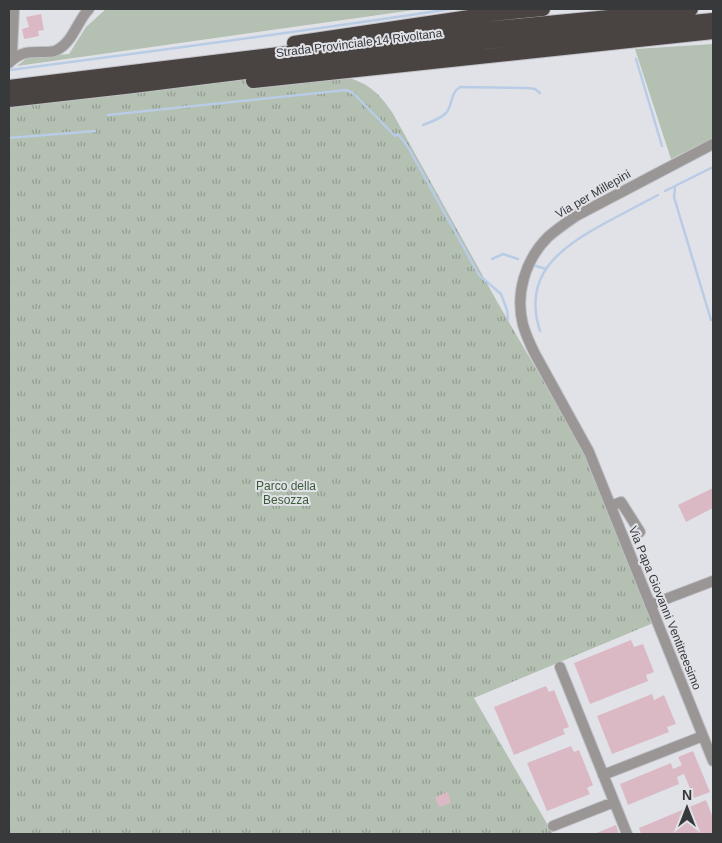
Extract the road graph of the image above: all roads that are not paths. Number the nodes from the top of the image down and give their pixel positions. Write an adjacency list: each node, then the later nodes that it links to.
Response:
1 (14, 9): 7 (street)
2 (88, 9): 7 (street)
3 (543, 9): 8 (highway)
4 (690, 9): 9 (highway, Strada Provinciale 14 Rivoltana)
5 (713, 20): 10 (highway, Strada Provinciale 14 Rivoltana)
6 (713, 32): 11 (highway)
7 (10, 62)
8 (9, 80)
9 (9, 87)
10 (9, 100)
11 (9, 108)
12 (713, 144): 13 (street, Via per Millepini)
13 (603, 489): 14 (street, Via Papa Giovanni Ventitreesimo)
14 (611, 506): 15 (street); 17 (street, Via Papa Giovanni Ventitreesimo)
15 (640, 532)
16 (713, 582): 17 (street)
17 (650, 605): 19 (street, Via Papa Giovanni Ventitreesimo)
18 (560, 667): 21 (street)
19 (703, 736): 20 (street, Via Papa Giovanni Ventitreesimo); 21 (street)
20 (713, 761)
21 (603, 776): 22 (street)
22 (614, 802): 23 (street); 24 (street)
23 (553, 826)
24 (627, 834)

